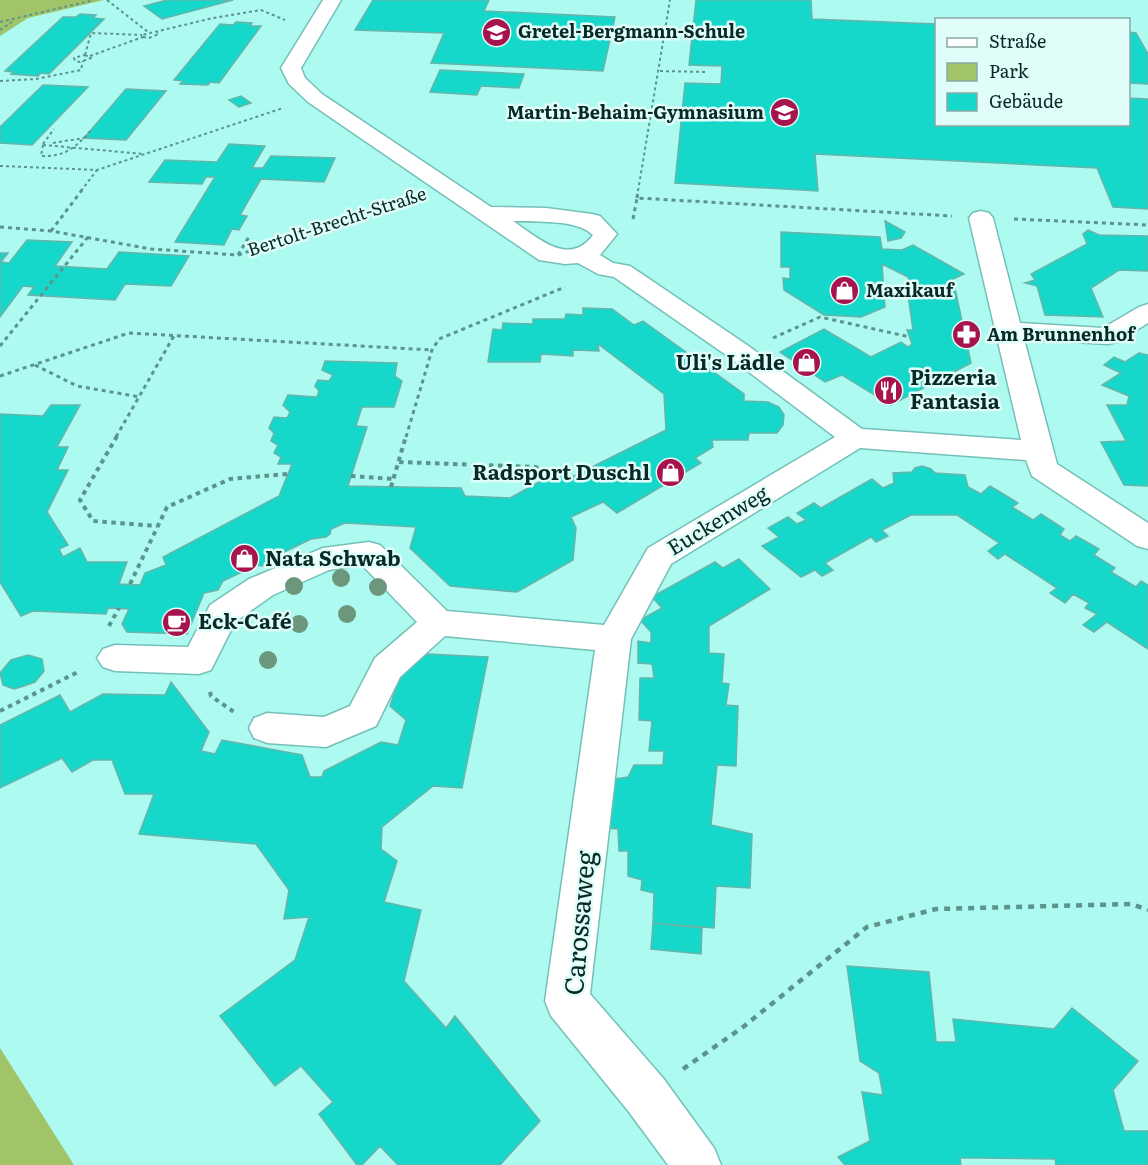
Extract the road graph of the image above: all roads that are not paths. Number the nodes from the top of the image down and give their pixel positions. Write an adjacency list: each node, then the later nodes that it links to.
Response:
1 (332, 0): 2 (street, Bertolt-Brecht-Straße)
2 (485, 214): 4 (street, Bertolt-Brecht-Straße); 4 (street)
3 (981, 218): 6 (street)
4 (581, 255): 7 (street)
5 (1148, 312): 6 (street)
6 (1009, 330): 8 (street)
7 (855, 438): 8 (street); 11 (street, Euckenweg)
8 (1038, 451): 9 (street)
9 (1148, 538)
10 (438, 623): 11 (street); 12 (street); 13 (street)
11 (614, 639): 14 (street, Carossaweg)
12 (115, 658)
13 (267, 728)
14 (697, 1165)

